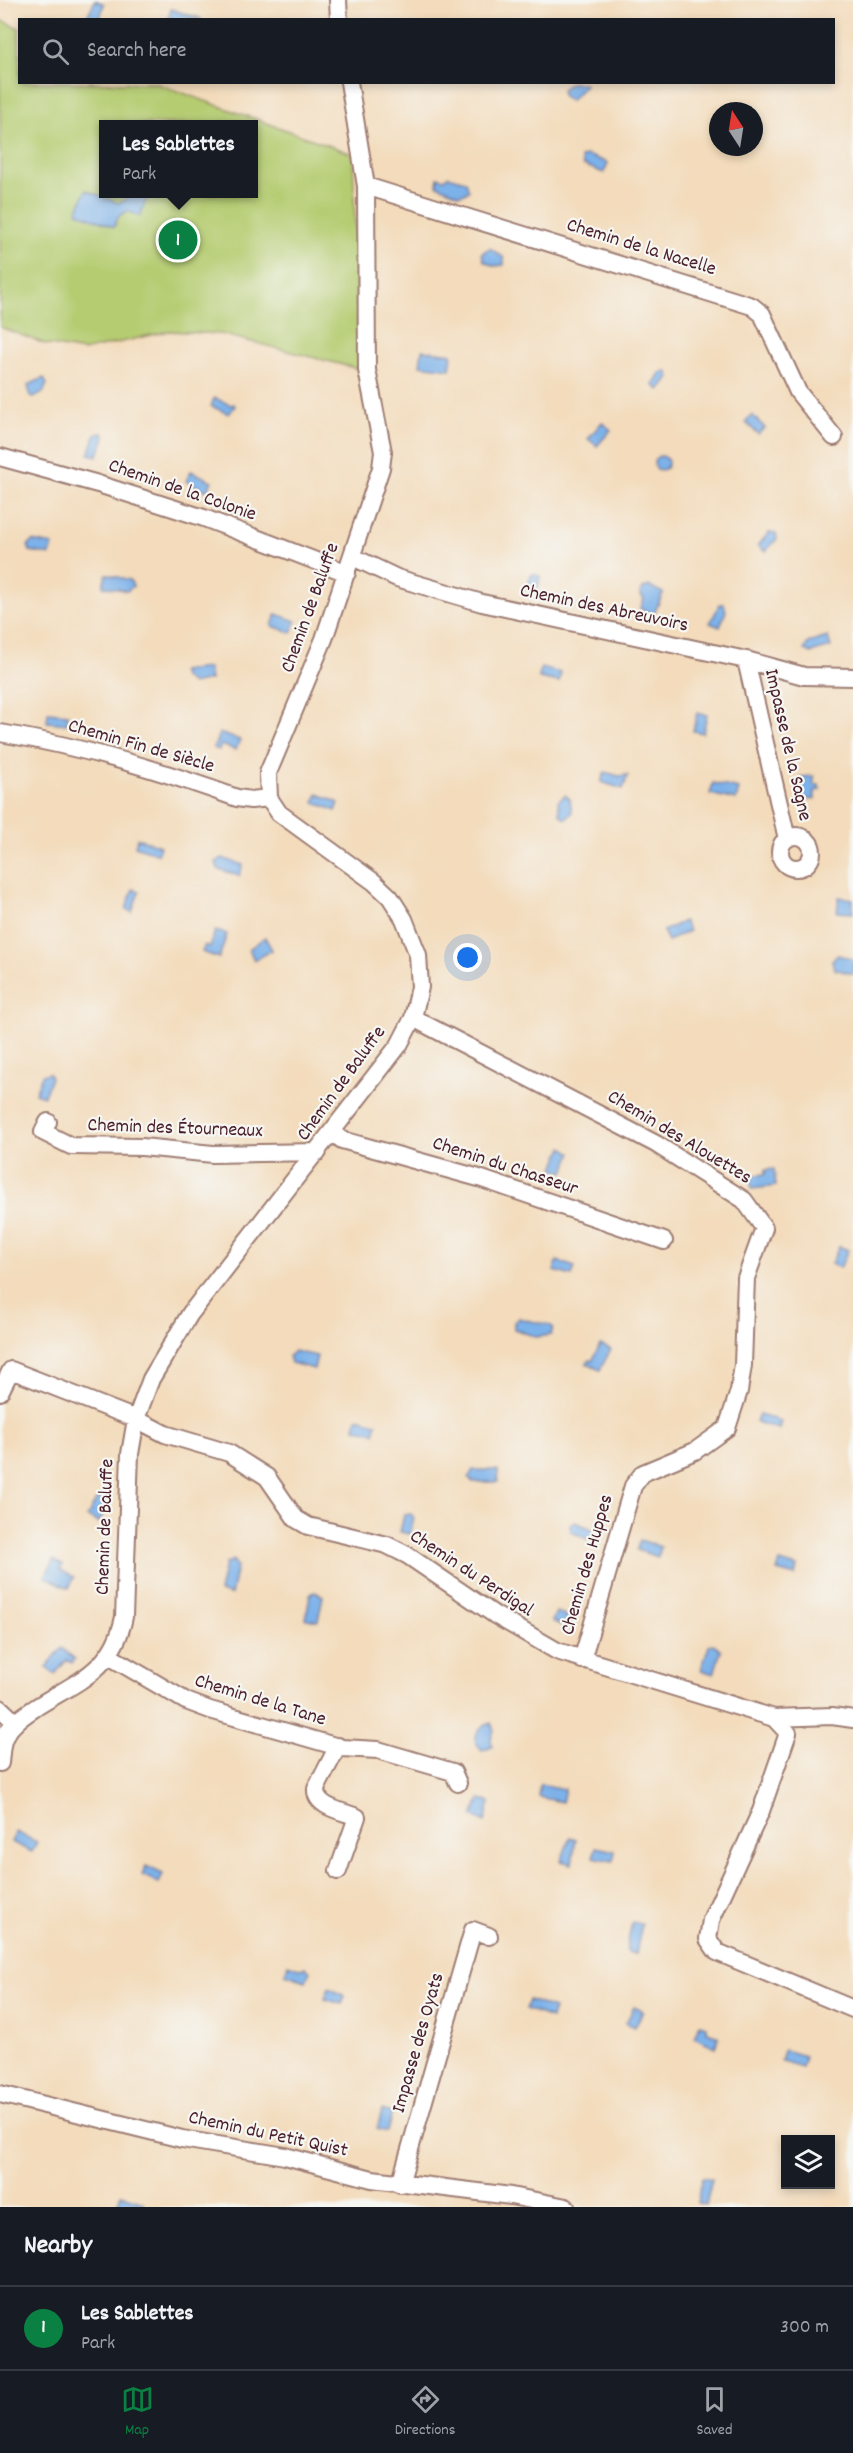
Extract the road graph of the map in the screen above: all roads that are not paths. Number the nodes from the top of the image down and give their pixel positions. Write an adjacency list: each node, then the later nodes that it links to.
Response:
1 (338, 0): 2 (street)
2 (339, 18)
3 (349, 84): 4 (street, Chemin de Baluffe)
4 (366, 186): 5 (street, Chemin de la Nacelle); 7 (street, Chemin de Baluffe)
5 (834, 437)
6 (0, 457): 7 (street, Chemin de la Colonie)
7 (350, 565): 8 (street, Chemin des Abreuvoirs); 11 (street, Chemin de Baluffe)
8 (746, 660): 9 (street, Chemin des Abreuvoirs); 12 (street, Impasse de la Sagne)
9 (853, 677)
10 (0, 733): 11 (street, Chemin Fin de Siècle)
11 (270, 798): 13 (street, Chemin de Baluffe)
12 (787, 839)
13 (413, 1018): 15 (street, Chemin de Baluffe); 20 (street, Chemin des Alouettes)
14 (48, 1122): 16 (street, Chemin des Étourneaux)
15 (333, 1133): 16 (street, Chemin de Baluffe); 17 (street, Chemin du Chasseur)
16 (318, 1152): 19 (street, Chemin de Baluffe)
17 (664, 1241)
18 (0, 1392): 19 (street, Chemin du Perdigal)
19 (136, 1419): 21 (street, Chemin de Baluffe); 22 (street, Chemin du Perdigal)
20 (727, 1428): 22 (street, Chemin des Huppes)
21 (109, 1656): 26 (street, Chemin de Baluffe); 27 (street, Chemin de la Tane)
22 (582, 1660): 24 (street, Chemin du Perdigal)
23 (0, 1708): 26 (street)
24 (774, 1718): 25 (street, Chemin du Perdigal); 32 (street)
25 (853, 1719)
26 (15, 1722): 28 (street)
27 (338, 1746): 29 (street, Chemin de la Tane); 30 (street, Chemin de la Tane)
28 (0, 1763)
29 (458, 1783)
30 (338, 1871)
31 (489, 1936): 34 (street, Impasse des Oyats)
32 (853, 2009)
33 (0, 2094): 34 (street, Chemin du Petit Quist)
34 (400, 2184): 35 (street, Chemin du Petit Quist)
35 (519, 2202): 36 (street, Chemin du Petit Quist)
36 (566, 2207)

